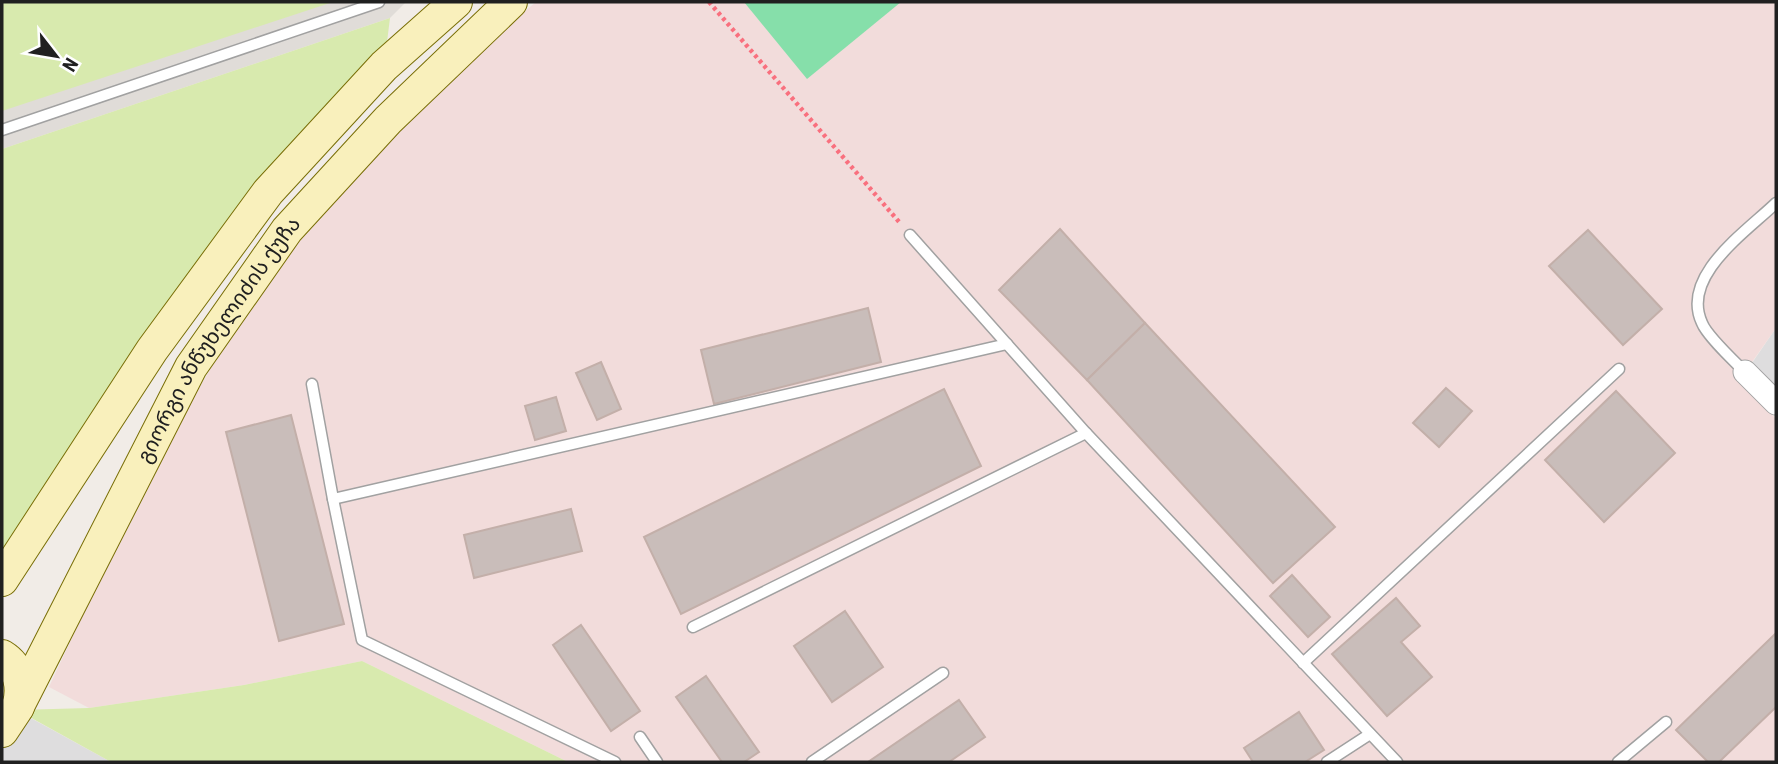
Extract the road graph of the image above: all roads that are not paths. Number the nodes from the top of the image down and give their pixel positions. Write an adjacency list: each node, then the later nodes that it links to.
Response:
1 (379, 2): 4 (lane)
2 (456, 2): 14 (main road, გიორგი ანწუხელიძის ქუჩა)
3 (511, 2): 19 (main road, გიორგი ანწუხელიძის ქუჩა)
4 (2, 130)
5 (1776, 203): 9 (lane)
6 (910, 235): 7 (lane)
7 (1007, 344): 12 (lane); 13 (lane)
8 (1619, 369): 17 (lane)
9 (1745, 372): 11 (street)
10 (312, 384): 13 (lane)
11 (1776, 402)
12 (1086, 433): 15 (lane); 17 (lane)
13 (333, 499): 23 (lane)
14 (2, 580)
15 (693, 627)
16 (2, 656): 19 (main road)
17 (1303, 663): 21 (lane)
18 (943, 673): 25 (lane)
19 (7, 722)
20 (1666, 722): 28 (lane)
21 (1370, 734): 26 (lane); 27 (lane)
22 (639, 737): 24 (lane)
23 (615, 762)
24 (657, 762)
25 (812, 762)
26 (1327, 762)
27 (1397, 762)
28 (1618, 762)

